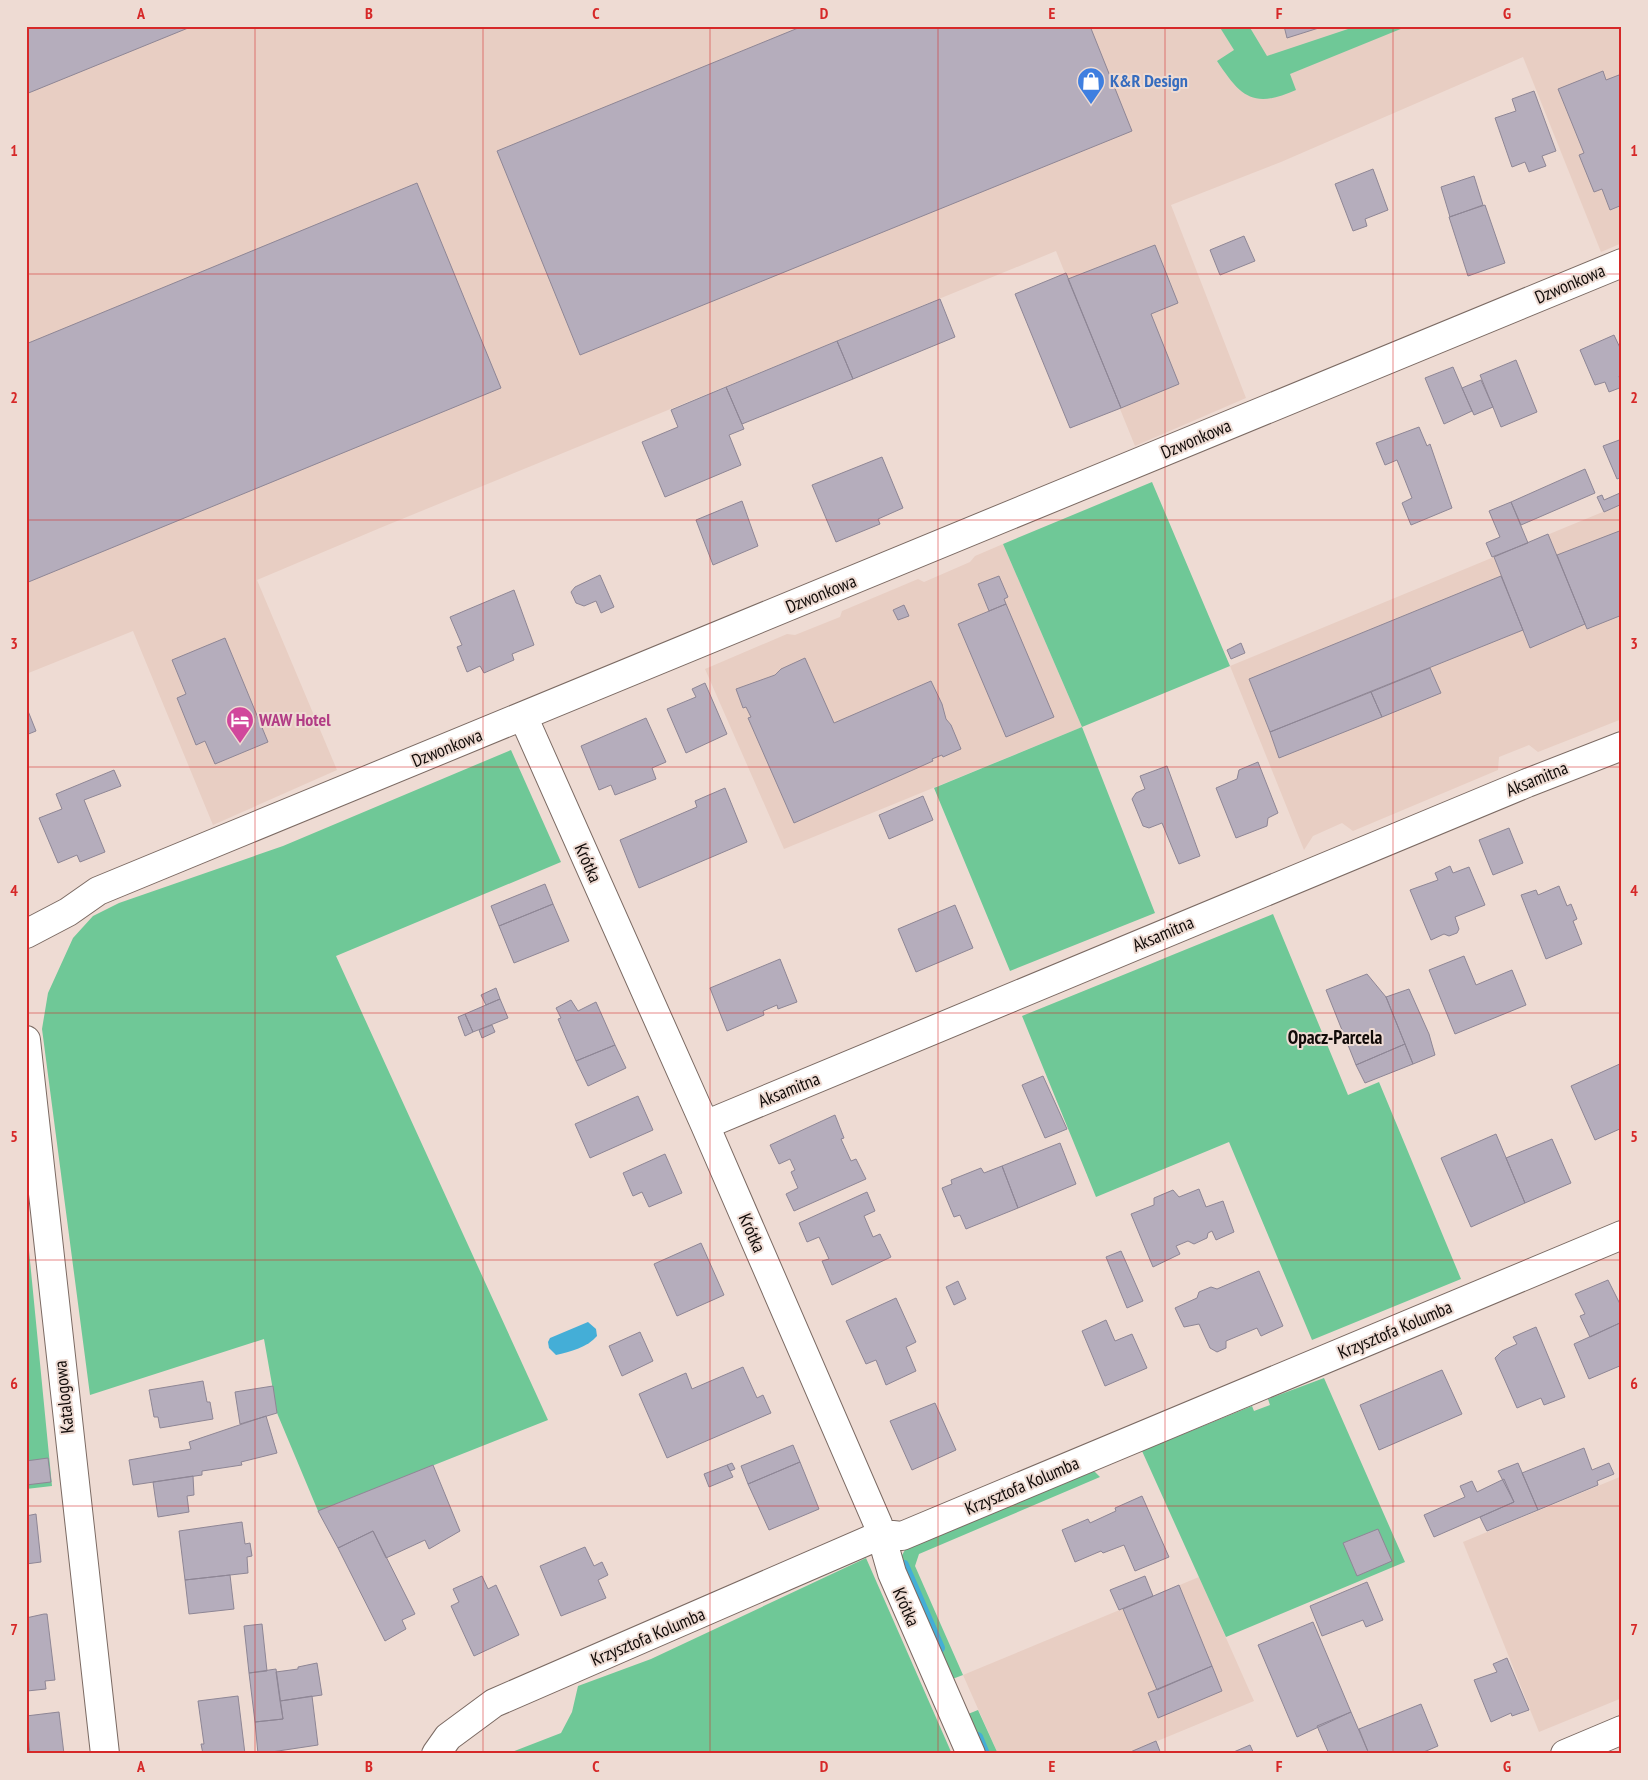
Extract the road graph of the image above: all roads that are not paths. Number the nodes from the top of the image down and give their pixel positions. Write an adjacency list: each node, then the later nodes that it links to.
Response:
1 (1622, 263): 2 (street, Dzwonkowa)
2 (523, 716): 4 (street, Dzwonkowa); 6 (street, Krótka)
3 (1622, 746): 6 (street, Aksamitna)
4 (26, 934)
5 (26, 1040): 10 (street, Katalogowa)
6 (705, 1125): 8 (street, Krótka)
7 (1622, 1235): 8 (street, Krzysztofa Kolumba)
8 (883, 1534): 11 (street, Krzysztofa Kolumba); 12 (street, Krótka)
9 (1622, 1730): 13 (street)
10 (105, 1754)
11 (436, 1754)
12 (971, 1754)
13 (1565, 1754)

